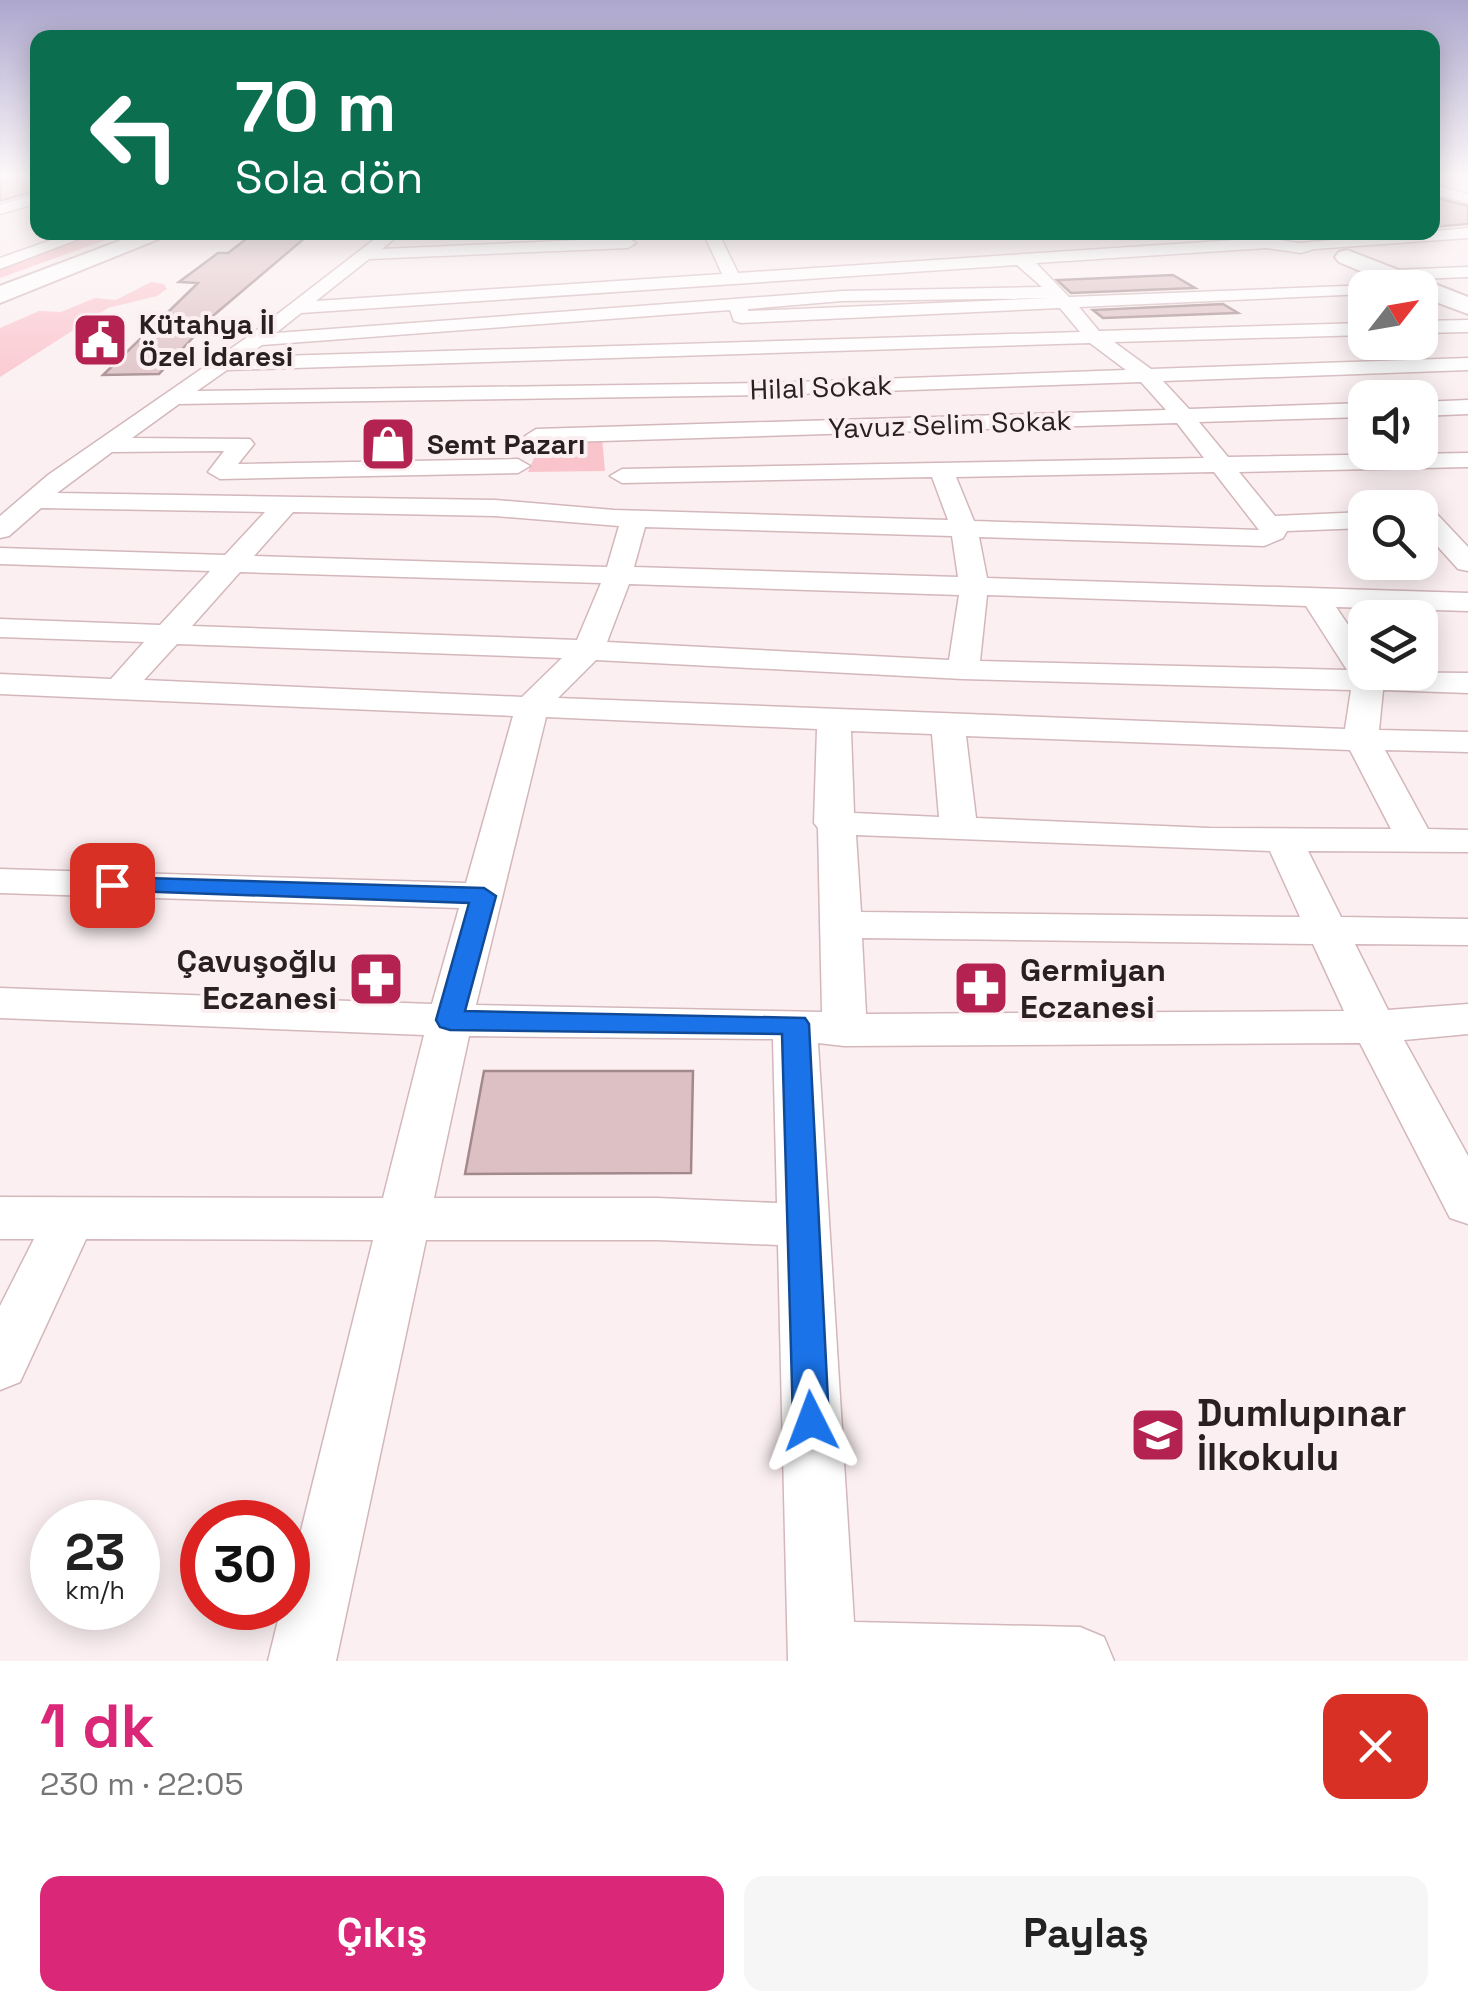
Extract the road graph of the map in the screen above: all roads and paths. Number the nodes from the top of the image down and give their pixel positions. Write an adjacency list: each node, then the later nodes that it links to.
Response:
1 (16, 252): 16 (street)
2 (36, 252): 16 (street)
3 (88, 252): 32 (main road)
4 (114, 252): 38 (main road)
5 (373, 252): 18 (street)
6 (410, 252): 18 (street)
7 (634, 252): 31 (street)
8 (743, 252): 17 (street)
9 (1105, 252): 19 (street)
10 (1145, 252): 19 (street)
11 (1312, 252): 13 (street)
12 (1312, 252): 13 (street)
13 (1315, 252): 14 (street); 20 (street); 24 (main road)
14 (1318, 252)
15 (1442, 252): 20 (street)
16 (32, 253): 22 (street)
17 (724, 253): 29 (street)
18 (370, 254): 30 (street)
19 (1110, 254): 21 (street)
20 (1347, 257): 25 (main road)
21 (1020, 259): 29 (street); 34 (street)
22 (0, 264)
23 (536, 268): 36 (street)
24 (1359, 270)
25 (1368, 270)
26 (1468, 272): 27 (street)
27 (1438, 275)
28 (371, 277): 30 (street)
29 (724, 278): 31 (street); 44 (street)
30 (334, 279): 43 (street)
31 (654, 283): 33 (street)
32 (0, 284)
33 (610, 286): 36 (street); 45 (street)
34 (1057, 288): 35 (street); 44 (street); 49 (street)
35 (1348, 288)
36 (541, 291): 43 (street)
37 (1468, 292): 39 (street)
38 (0, 295)
39 (1438, 296)
40 (1438, 300): 42 (main road)
41 (1438, 304): 46 (main road)
42 (1468, 306)
43 (297, 308): 50 (street)
44 (739, 311): 45 (street); 51 (street)
45 (626, 314): 50 (street); 52 (street)
46 (1468, 324): 47 (street)
47 (1438, 326)
48 (1348, 330): 49 (street)
49 (1094, 337): 51 (street); 55 (street)
50 (256, 340): 53 (street)
51 (761, 350): 52 (street); 56 (street)
52 (634, 353): 53 (street); 57 (street)
53 (219, 364): 59 (street)
54 (1468, 364): 55 (street, Hilal Sokak)
55 (1146, 375): 56 (street, Hilal Sokak); 63 (street)
56 (768, 389): 57 (street, Hilal Sokak)
57 (626, 390): 58 (street, Hilal Sokak); 64 (street)
58 (560, 392): 59 (street, Hilal Sokak); 65 (street)
59 (174, 398): 66 (street)
60 (1468, 407): 61 (street)
61 (1438, 408)
62 (1348, 411): 63 (street, Yavuz Selim Sokak)
63 (1184, 418): 64 (street, Yavuz Selim Sokak); 68 (street)
64 (630, 433): 65 (street, Yavuz Selim Sokak); 71 (street)
65 (536, 436): 69 (street)
66 (106, 446): 69 (street); 72 (street)
67 (1468, 460): 68 (street)
68 (1221, 464): 70 (street); 79 (street)
69 (518, 466): 74 (street)
70 (941, 470): 71 (street); 80 (street)
71 (622, 476): 76 (street)
72 (34, 500): 73 (street); 81 (street)
73 (286, 504): 74 (street); 85 (street)
74 (495, 508): 76 (street)
75 (1468, 517): 77 (street)
76 (624, 518): 80 (street); 86 (street)
77 (1438, 518)
78 (1348, 521): 79 (street)
79 (1267, 524): 80 (street)
80 (964, 529): 87 (street)
81 (0, 530)
82 (1438, 533): 84 (street)
83 (0, 556): 85 (street)
84 (1467, 560)
85 (233, 562): 86 (street); 91 (street)
86 (618, 576): 87 (street); 93 (street)
87 (974, 587): 88 (street); 94 (street)
88 (1316, 598): 89 (street); 92 (street)
89 (1468, 602)
90 (0, 628): 91 (street)
91 (170, 634): 93 (street); 99 (street)
92 (1348, 648)
93 (588, 650): 94 (street); 101 (street)
94 (963, 670): 95 (street)
95 (1348, 679)
96 (1438, 682): 97 (street)
97 (1468, 683)
98 (0, 684): 99 (street)
99 (120, 688): 101 (street)
100 (1367, 690): 104 (street)
101 (533, 704): 102 (street); 112 (street)
102 (834, 720): 103 (street); 106 (street)
103 (947, 724): 104 (street); 107 (street)
104 (1361, 738): 105 (street); 108 (street)
105 (1468, 742)
106 (833, 823): 107 (street); 113 (street)
107 (958, 829): 110 (street)
108 (1414, 838): 109 (street); 110 (street)
109 (1468, 840)
110 (1284, 841): 114 (street)
111 (0, 882): 112 (street)
112 (484, 896): 117 (street)
113 (844, 926): 114 (street); 121 (street)
114 (1327, 930): 115 (street); 120 (street)
115 (1468, 932)
116 (0, 1003): 117 (street)
117 (450, 1020): 119 (street); 125 (street)
118 (1468, 1020): 120 (street)
119 (796, 1024): 121 (street); 126 (street)
120 (1374, 1027): 121 (street); 122 (street)
121 (844, 1030)
122 (1468, 1203)
123 (0, 1218): 124 (street)
124 (70, 1218): 125 (street); 127 (street)
125 (402, 1218): 126 (street); 129 (street)
126 (801, 1225): 128 (street)
127 (0, 1364)
128 (822, 1658): 130 (street)
129 (302, 1661)
130 (1080, 1661)

